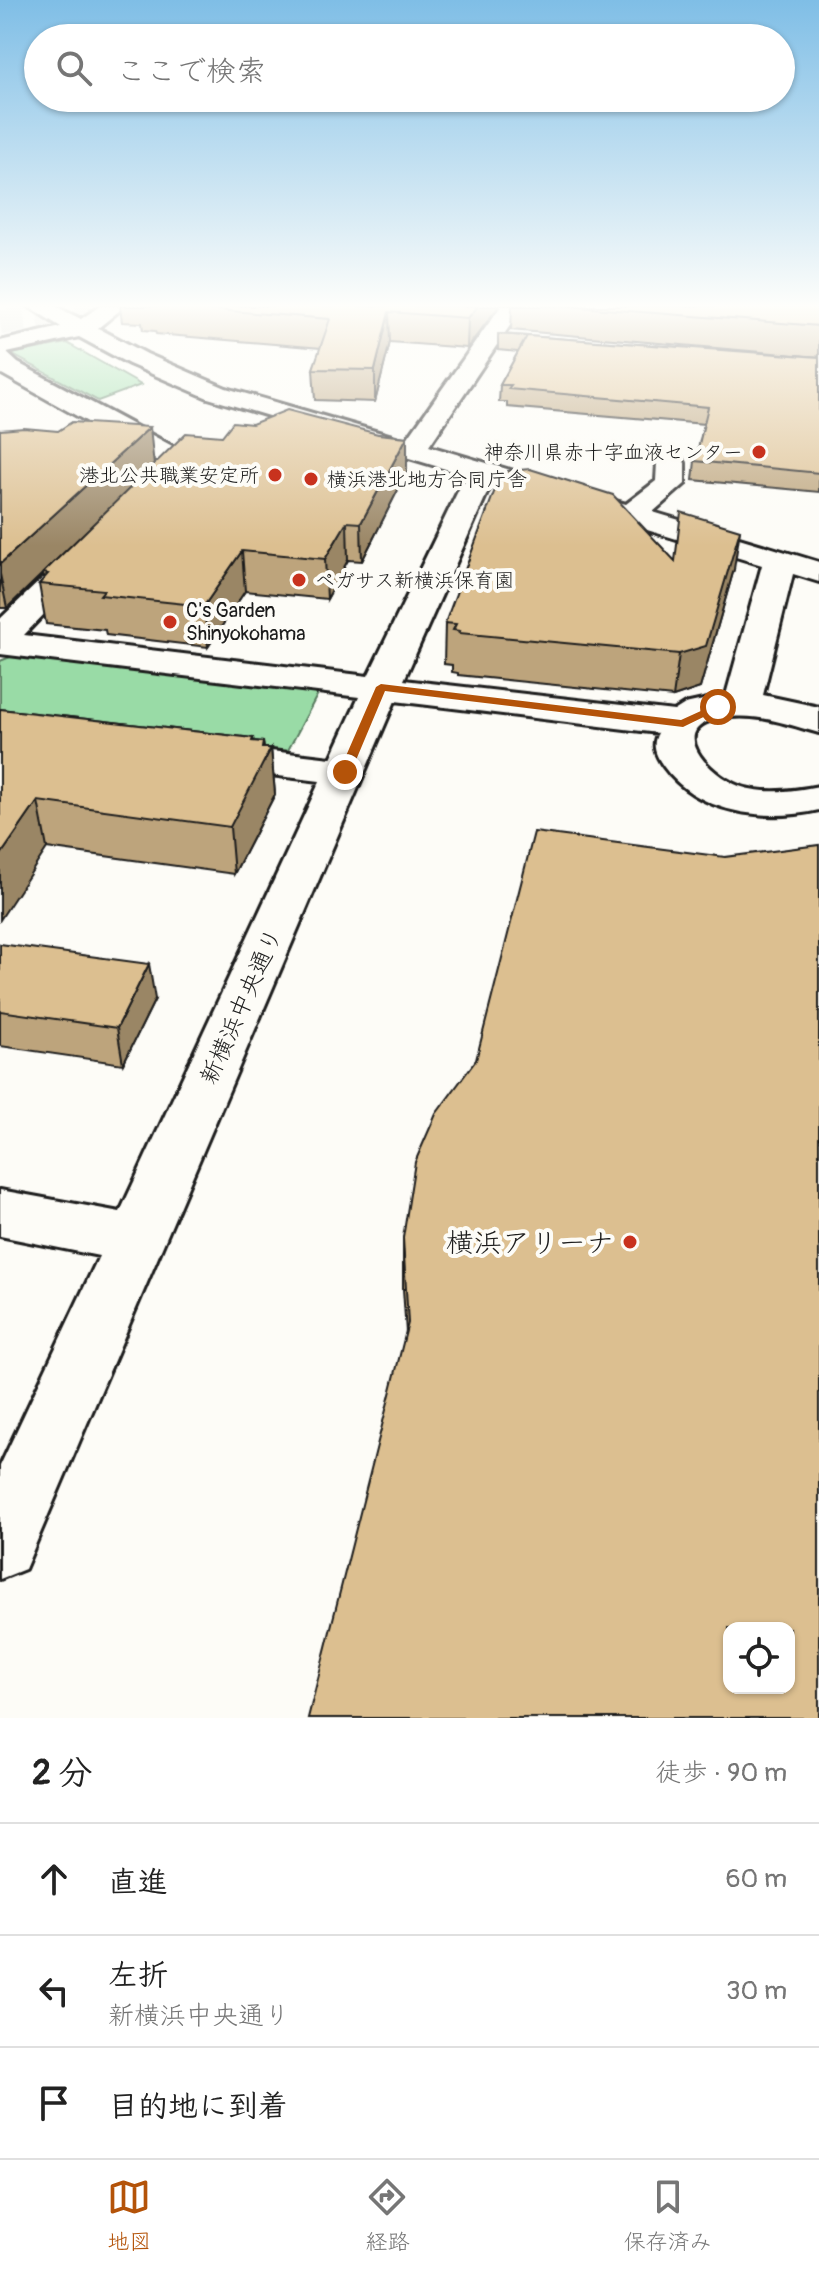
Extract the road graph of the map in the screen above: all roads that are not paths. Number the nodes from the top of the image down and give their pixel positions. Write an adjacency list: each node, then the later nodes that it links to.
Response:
1 (42, 386): 4 (street)
2 (201, 386): 6 (street)
3 (456, 386): 6 (street)
4 (139, 439): 5 (street); 12 (street)
5 (93, 446)
6 (413, 450): 8 (street)
7 (671, 463): 9 (street)
8 (488, 472): 9 (street); 13 (street, 新横浜中央通り)
9 (631, 515): 10 (street)
10 (780, 560): 11 (street); 14 (street)
11 (819, 572)
12 (4, 632): 13 (street)
13 (381, 687): 16 (street); 18 (street, 新横浜中央通り)
14 (742, 704): 15 (street); 16 (street)
15 (816, 708)
16 (683, 724): 19 (street)
17 (170, 750): 18 (street)
18 (345, 772): 21 (street, 新横浜中央通り)
19 (807, 803)
20 (0, 1213): 21 (street)
21 (136, 1239): 22 (street, 新横浜中央通り)
22 (0, 1544)

